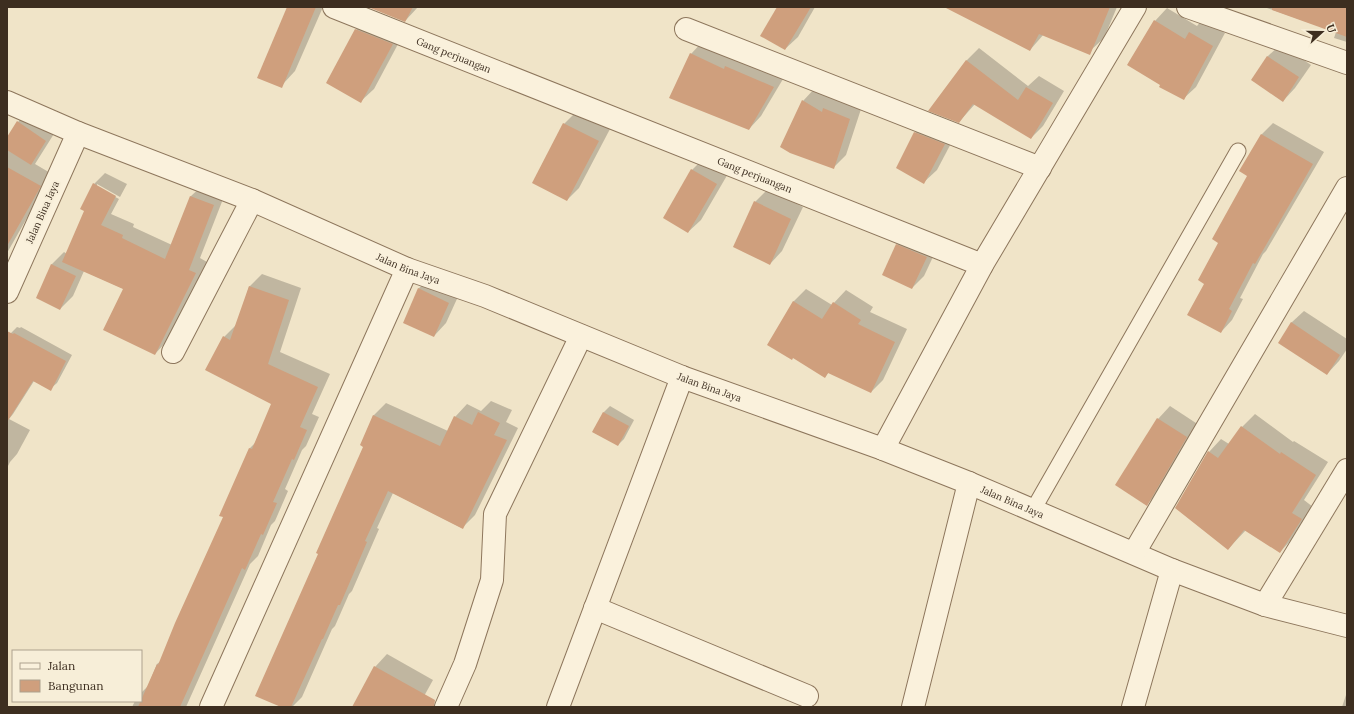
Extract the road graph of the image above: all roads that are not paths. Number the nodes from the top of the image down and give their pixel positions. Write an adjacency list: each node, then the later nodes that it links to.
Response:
1 (334, 7): 12 (street, Gang perjuangan)
2 (1135, 7): 9 (street)
3 (1188, 7): 5 (street)
4 (686, 29): 9 (street)
5 (1347, 63)
6 (7, 102): 7 (street, Jalan Bina Jaya)
7 (78, 133): 11 (street, Jalan Bina Jaya); 14 (street, Jalan Bina Jaya)
8 (1238, 151): 21 (lane)
9 (1040, 168): 12 (street)
10 (1347, 188): 22 (street)
11 (252, 200): 13 (street, Jalan Bina Jaya); 16 (street)
12 (982, 265): 18 (street)
13 (407, 269): 15 (street, Jalan Bina Jaya); 28 (street)
14 (7, 292)
15 (581, 336): 17 (street, Jalan Bina Jaya); 29 (street)
16 (173, 352)
17 (682, 377): 18 (street, Jalan Bina Jaya); 25 (street)
18 (883, 449): 20 (street, Jalan Bina Jaya)
19 (1347, 470): 24 (street)
20 (969, 483): 21 (street, Jalan Bina Jaya); 31 (street)
21 (1033, 510): 22 (street, Jalan Bina Jaya)
22 (1134, 553): 23 (street, Jalan Bina Jaya)
23 (1172, 570): 24 (street, Jalan Bina Jaya); 32 (street)
24 (1265, 605): 26 (street, Jalan Bina Jaya)
25 (595, 608): 27 (street); 30 (street)
26 (1347, 626)
27 (807, 696)
28 (211, 707)
29 (446, 707)
30 (558, 707)
31 (913, 707)
32 (1133, 707)

